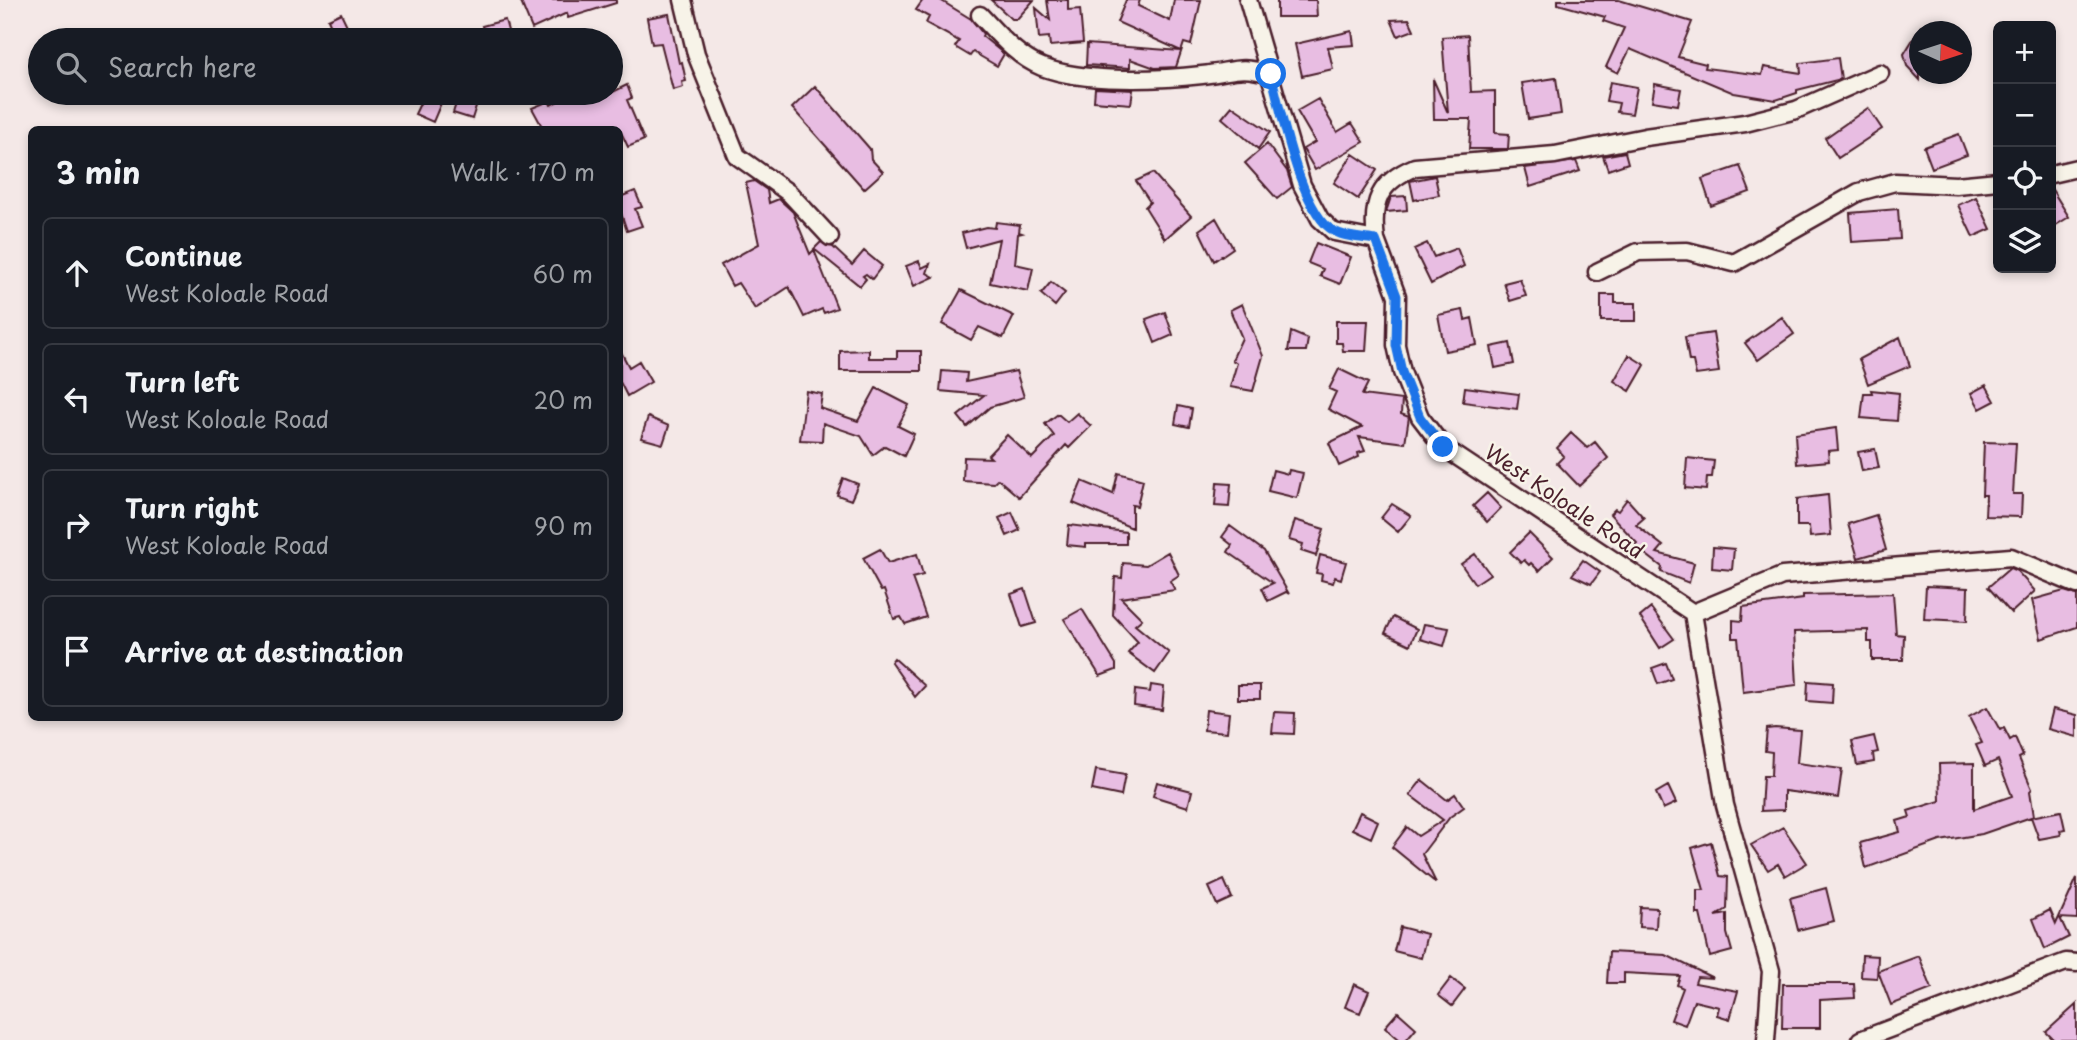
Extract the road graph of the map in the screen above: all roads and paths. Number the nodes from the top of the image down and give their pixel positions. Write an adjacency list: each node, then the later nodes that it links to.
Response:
1 (683, 0): 9 (street)
2 (1248, 0): 5 (street)
3 (980, 15): 5 (street)
4 (1880, 73): 10 (street)
5 (1271, 74): 10 (street)
6 (2077, 168): 7 (street)
7 (2056, 173)
8 (1993, 181): 11 (street)
9 (830, 237)
10 (1376, 240): 13 (street, West Koloale Road)
11 (1597, 272)
12 (2077, 585): 13 (street)
13 (1693, 613): 15 (street)
14 (2077, 963): 16 (street)
15 (1766, 1040)
16 (1860, 1040)

